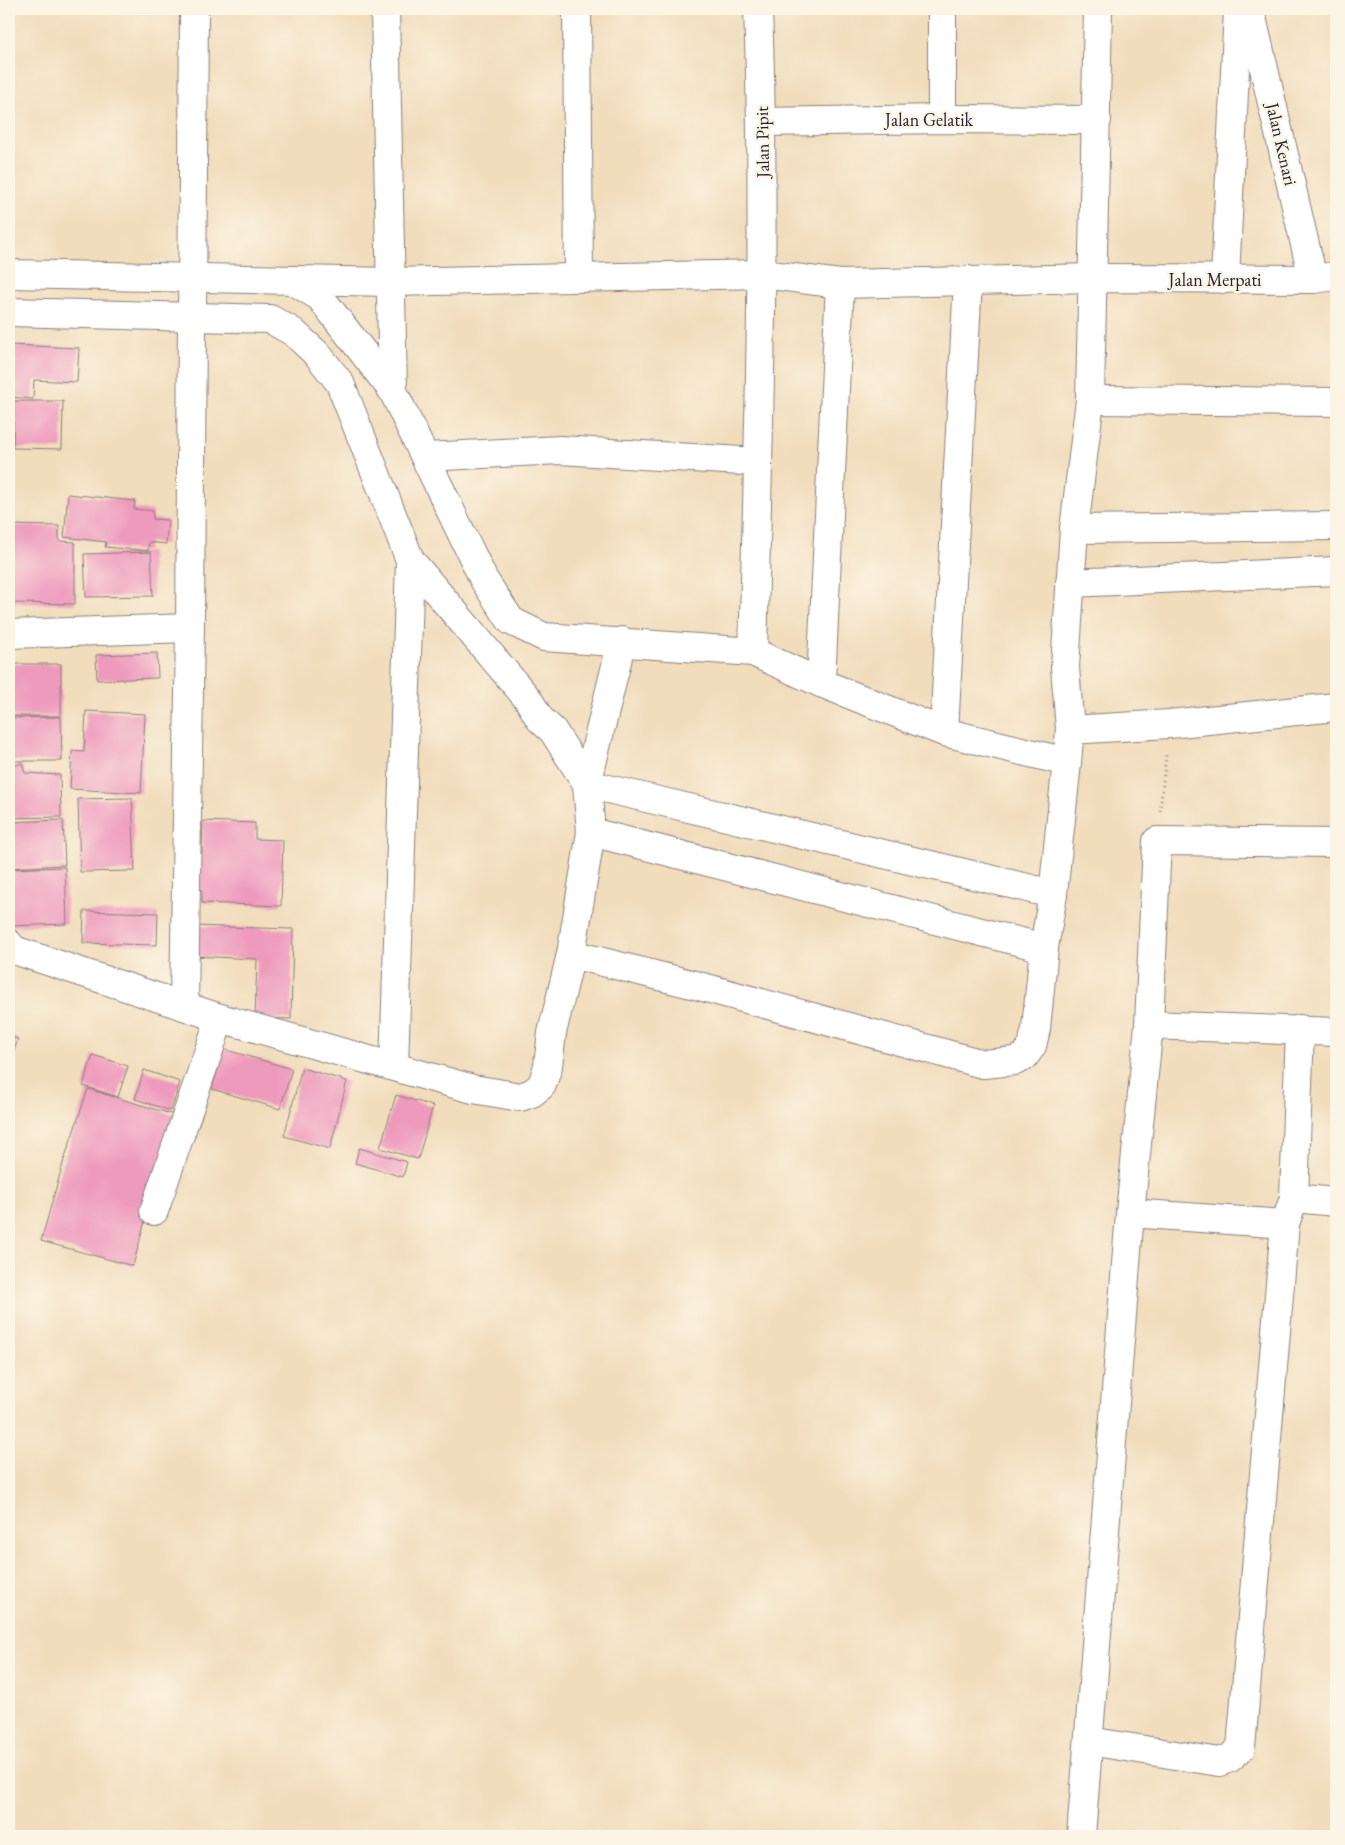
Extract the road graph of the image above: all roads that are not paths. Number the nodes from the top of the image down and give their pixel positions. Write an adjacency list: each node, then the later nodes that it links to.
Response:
1 (194, 9): 18 (street)
2 (385, 9): 21 (street)
3 (577, 9): 14 (street)
4 (758, 9): 11 (street, Jalan Pipit)
5 (942, 9): 9 (street)
6 (1098, 9): 10 (street)
7 (1238, 9): 17 (street)
8 (1250, 9): 16 (street, Jalan Kenari)
9 (942, 119): 10 (street, Jalan Gelatik); 11 (street, Jalan Gelatik)
10 (1097, 120): 15 (street)
11 (762, 122): 13 (street, Jalan Pipit)
12 (9, 274): 18 (street, Jalan Merpati)
13 (762, 274): 14 (street, Jalan Merpati); 22 (street, Jalan Merpati); 29 (street, Jalan Pipit)
14 (579, 277): 21 (street, Jalan Merpati)
15 (1093, 278): 17 (street, Jalan Merpati); 20 (street, Jalan Merpati); 26 (street)
16 (1325, 278): 17 (street, Jalan Merpati)
17 (1225, 279)
18 (192, 280): 19 (street, Jalan Merpati); 24 (street)
19 (292, 280): 21 (street, Jalan Merpati); 25 (street)
20 (968, 280): 22 (street, Jalan Merpati); 42 (street)
21 (390, 282): 25 (street)
22 (840, 284): 39 (street)
23 (9, 312): 24 (street)
24 (192, 316): 32 (street); 35 (street)
25 (393, 391): 28 (street)
26 (1090, 400): 27 (street); 31 (street)
27 (1336, 402)
28 (426, 457): 29 (street); 37 (street)
29 (758, 462): 38 (street, Jalan Pipit)
30 (1336, 526): 31 (street)
31 (1074, 529): 34 (street)
32 (410, 560): 44 (street); 56 (street)
33 (1336, 571): 34 (street)
34 (1070, 583): 41 (street)
35 (190, 628): 36 (street); 51 (street)
36 (9, 634)
37 (622, 641): 38 (street); 44 (street)
38 (753, 652): 39 (street)
39 (821, 683): 42 (street)
40 (1336, 707): 41 (street)
41 (1070, 730): 43 (street)
42 (944, 732): 43 (street)
43 (1067, 762): 47 (street)
44 (587, 784): 45 (street); 47 (street)
45 (591, 832): 49 (street); 50 (street)
46 (1336, 843): 53 (street)
47 (1053, 894): 49 (street)
48 (9, 944): 51 (street)
49 (1044, 948): 50 (street)
50 (571, 954): 56 (street)
51 (184, 1006): 52 (street)
52 (220, 1018): 56 (street); 59 (street)
53 (1148, 1024): 54 (street); 60 (street)
54 (1300, 1029): 55 (street); 57 (street)
55 (1336, 1032)
56 (394, 1067)
57 (1294, 1198): 58 (street); 61 (street)
58 (1336, 1202)
59 (154, 1211)
60 (1130, 1213): 61 (street); 62 (street)
61 (1286, 1224): 62 (street)
62 (1089, 1741): 63 (street)
63 (1081, 1836)

